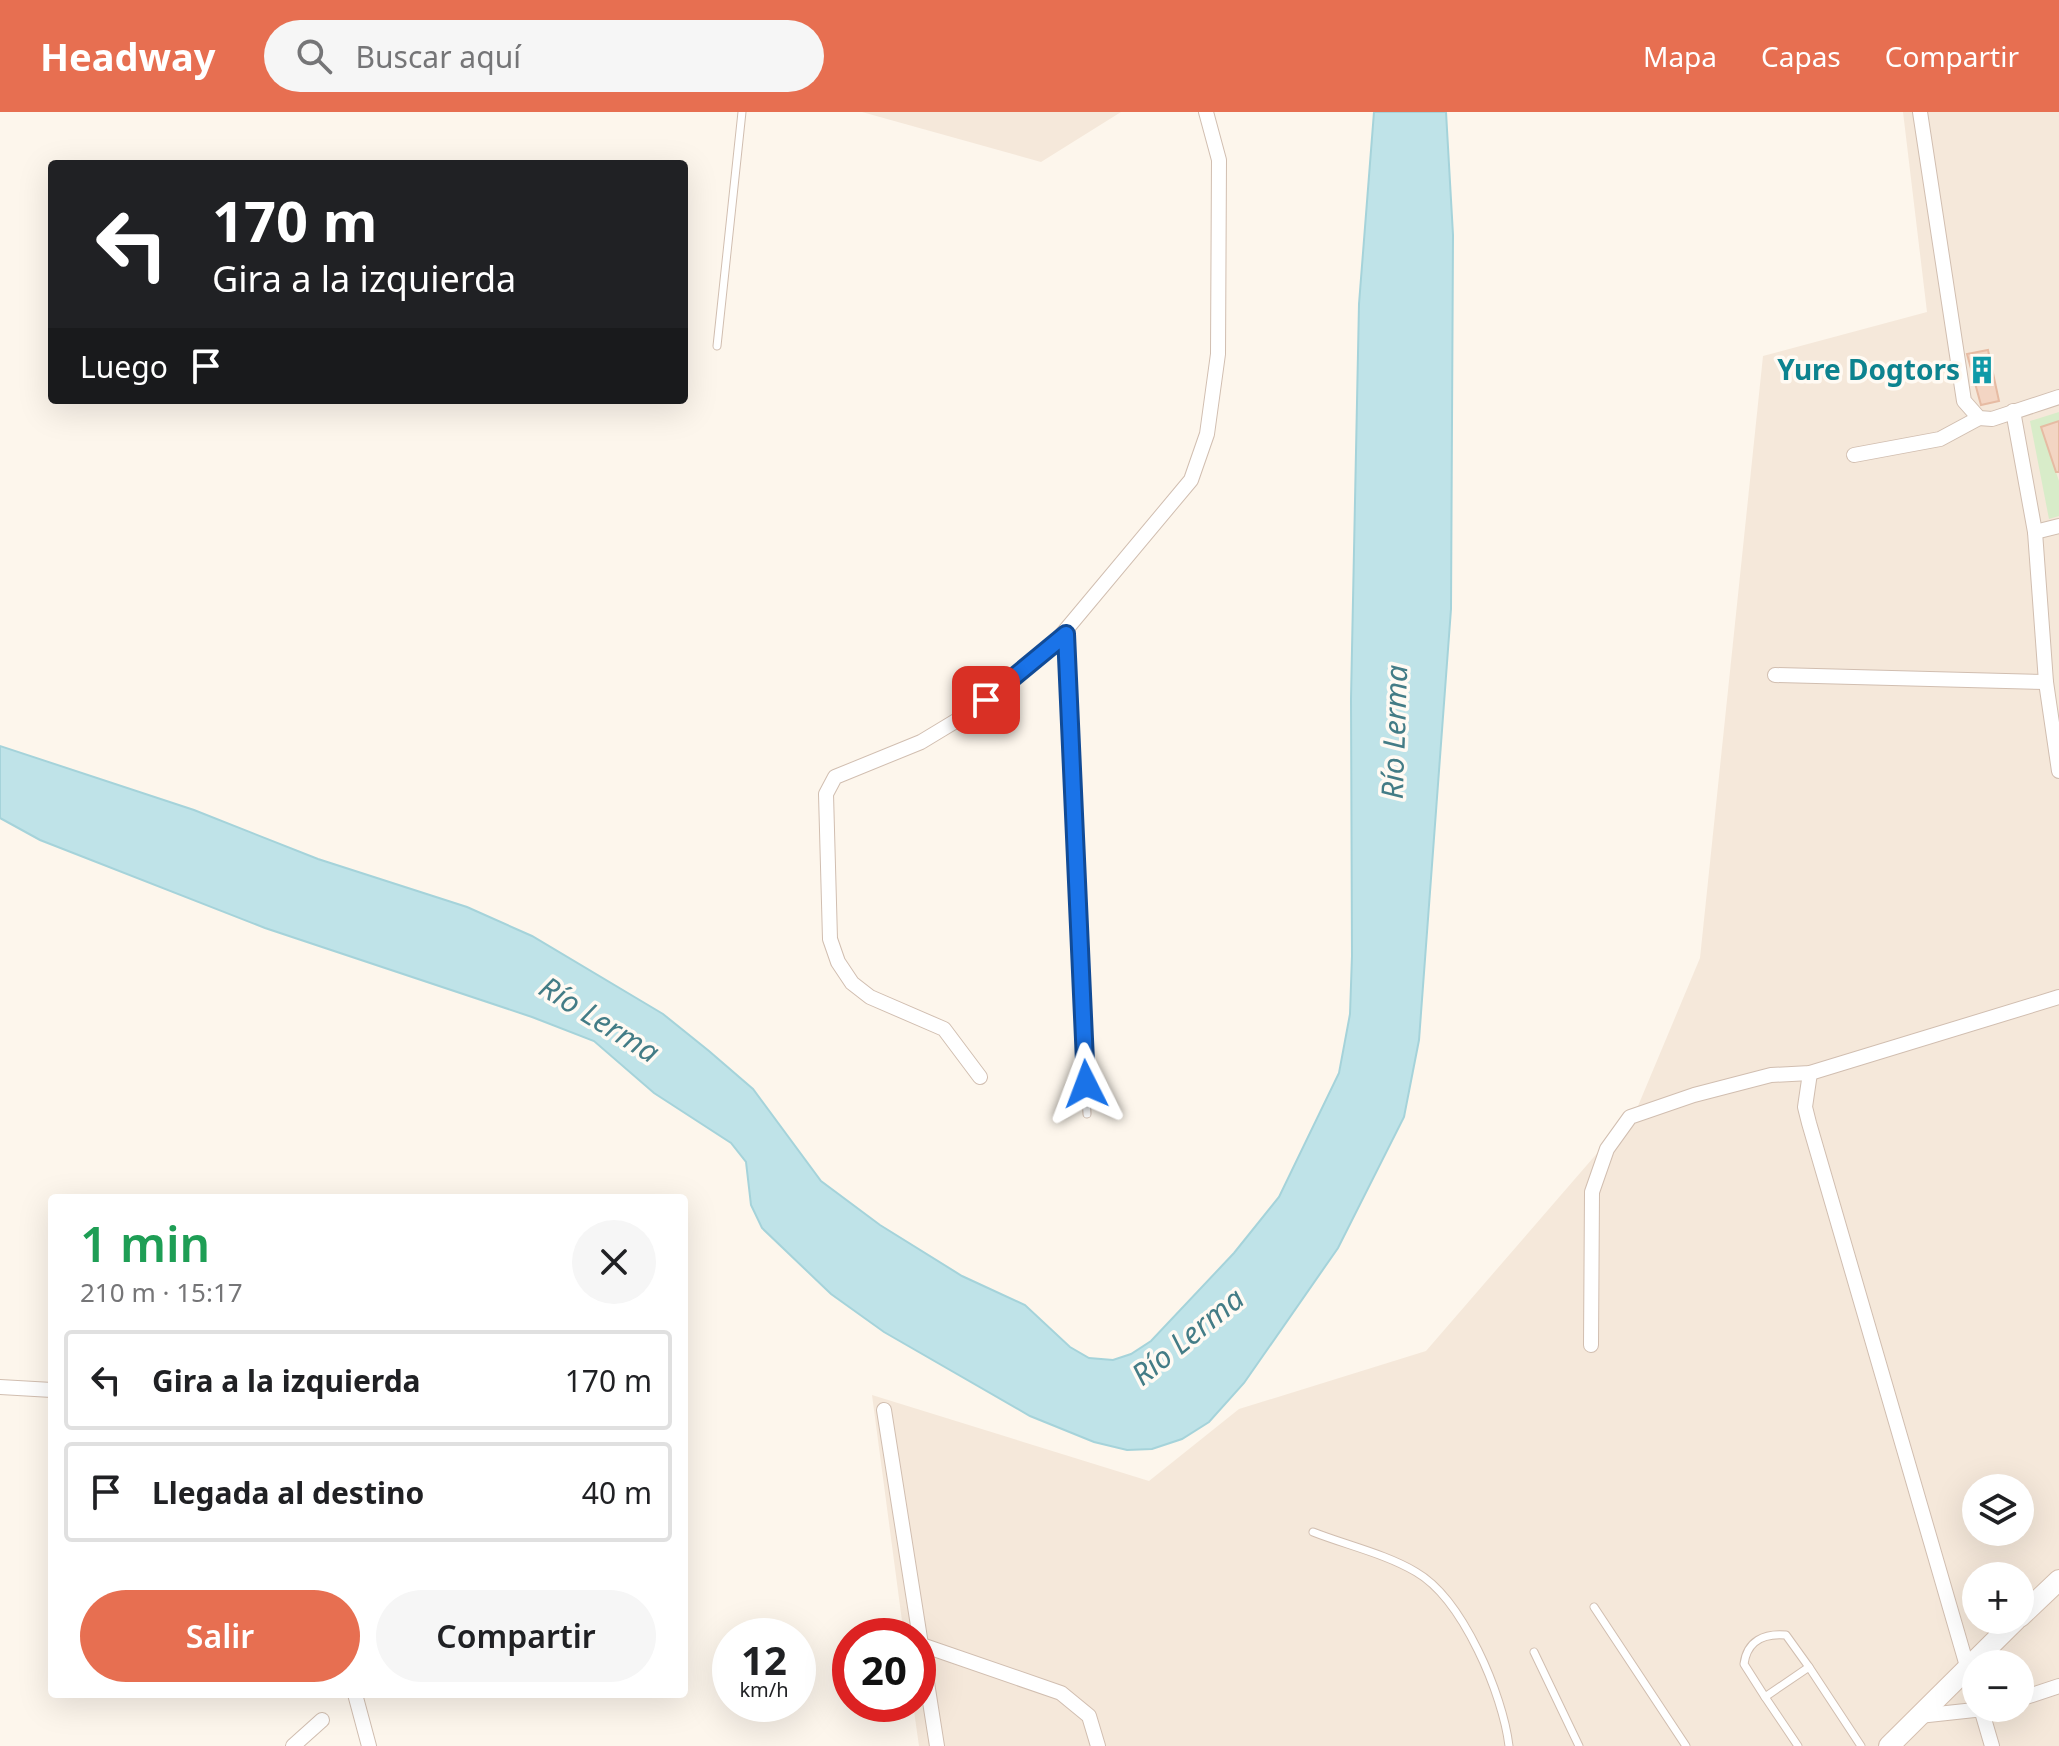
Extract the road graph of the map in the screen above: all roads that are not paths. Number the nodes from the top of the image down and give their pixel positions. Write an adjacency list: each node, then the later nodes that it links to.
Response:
1 (742, 112): 4 (lane)
2 (1206, 112): 11 (street)
3 (1920, 112): 7 (street)
4 (717, 346)
5 (2059, 397): 6 (street)
6 (2013, 411): 7 (street); 10 (street)
7 (1979, 418): 8 (street)
8 (1854, 455)
9 (2059, 526): 10 (street)
10 (2035, 532): 13 (street)
11 (1066, 634): 17 (street); 18 (lane)
12 (1775, 675): 13 (street)
13 (2051, 691): 14 (street)
14 (2059, 771)
15 (2059, 997): 16 (street)
16 (1810, 1073): 19 (street); 30 (street)
17 (980, 1077)
18 (1087, 1114)
19 (1591, 1345)
20 (0, 1387): 21 (street)
21 (48, 1390)
22 (884, 1410): 27 (street)
23 (1313, 1532): 48 (lane)
24 (2059, 1580): 25 (main road)
25 (2034, 1603)
26 (1594, 1607): 50 (lane)
27 (918, 1618)
28 (2001, 1634): 31 (main road)
29 (936, 1650): 47 (street)
30 (1962, 1650)
31 (1984, 1650)
32 (1534, 1652): 49 (lane)
33 (1809, 1667): 37 (lane); 37 (lane); 52 (lane)
34 (1962, 1671): 40 (main road)
35 (2059, 1686): 36 (street)
36 (2034, 1694)
37 (1765, 1697): 51 (lane)
38 (356, 1698): 45 (street)
39 (1962, 1712): 40 (street)
40 (1918, 1716): 53 (main road)
41 (322, 1720): 44 (street)
42 (933, 1722): 46 (street)
43 (1989, 1722): 54 (street)
44 (293, 1746)
45 (369, 1746)
46 (937, 1746)
47 (1098, 1746)
48 (1509, 1746)
49 (1579, 1746)
50 (1686, 1746)
51 (1798, 1746)
52 (1861, 1746)
53 (1889, 1746)
54 (1992, 1746)

